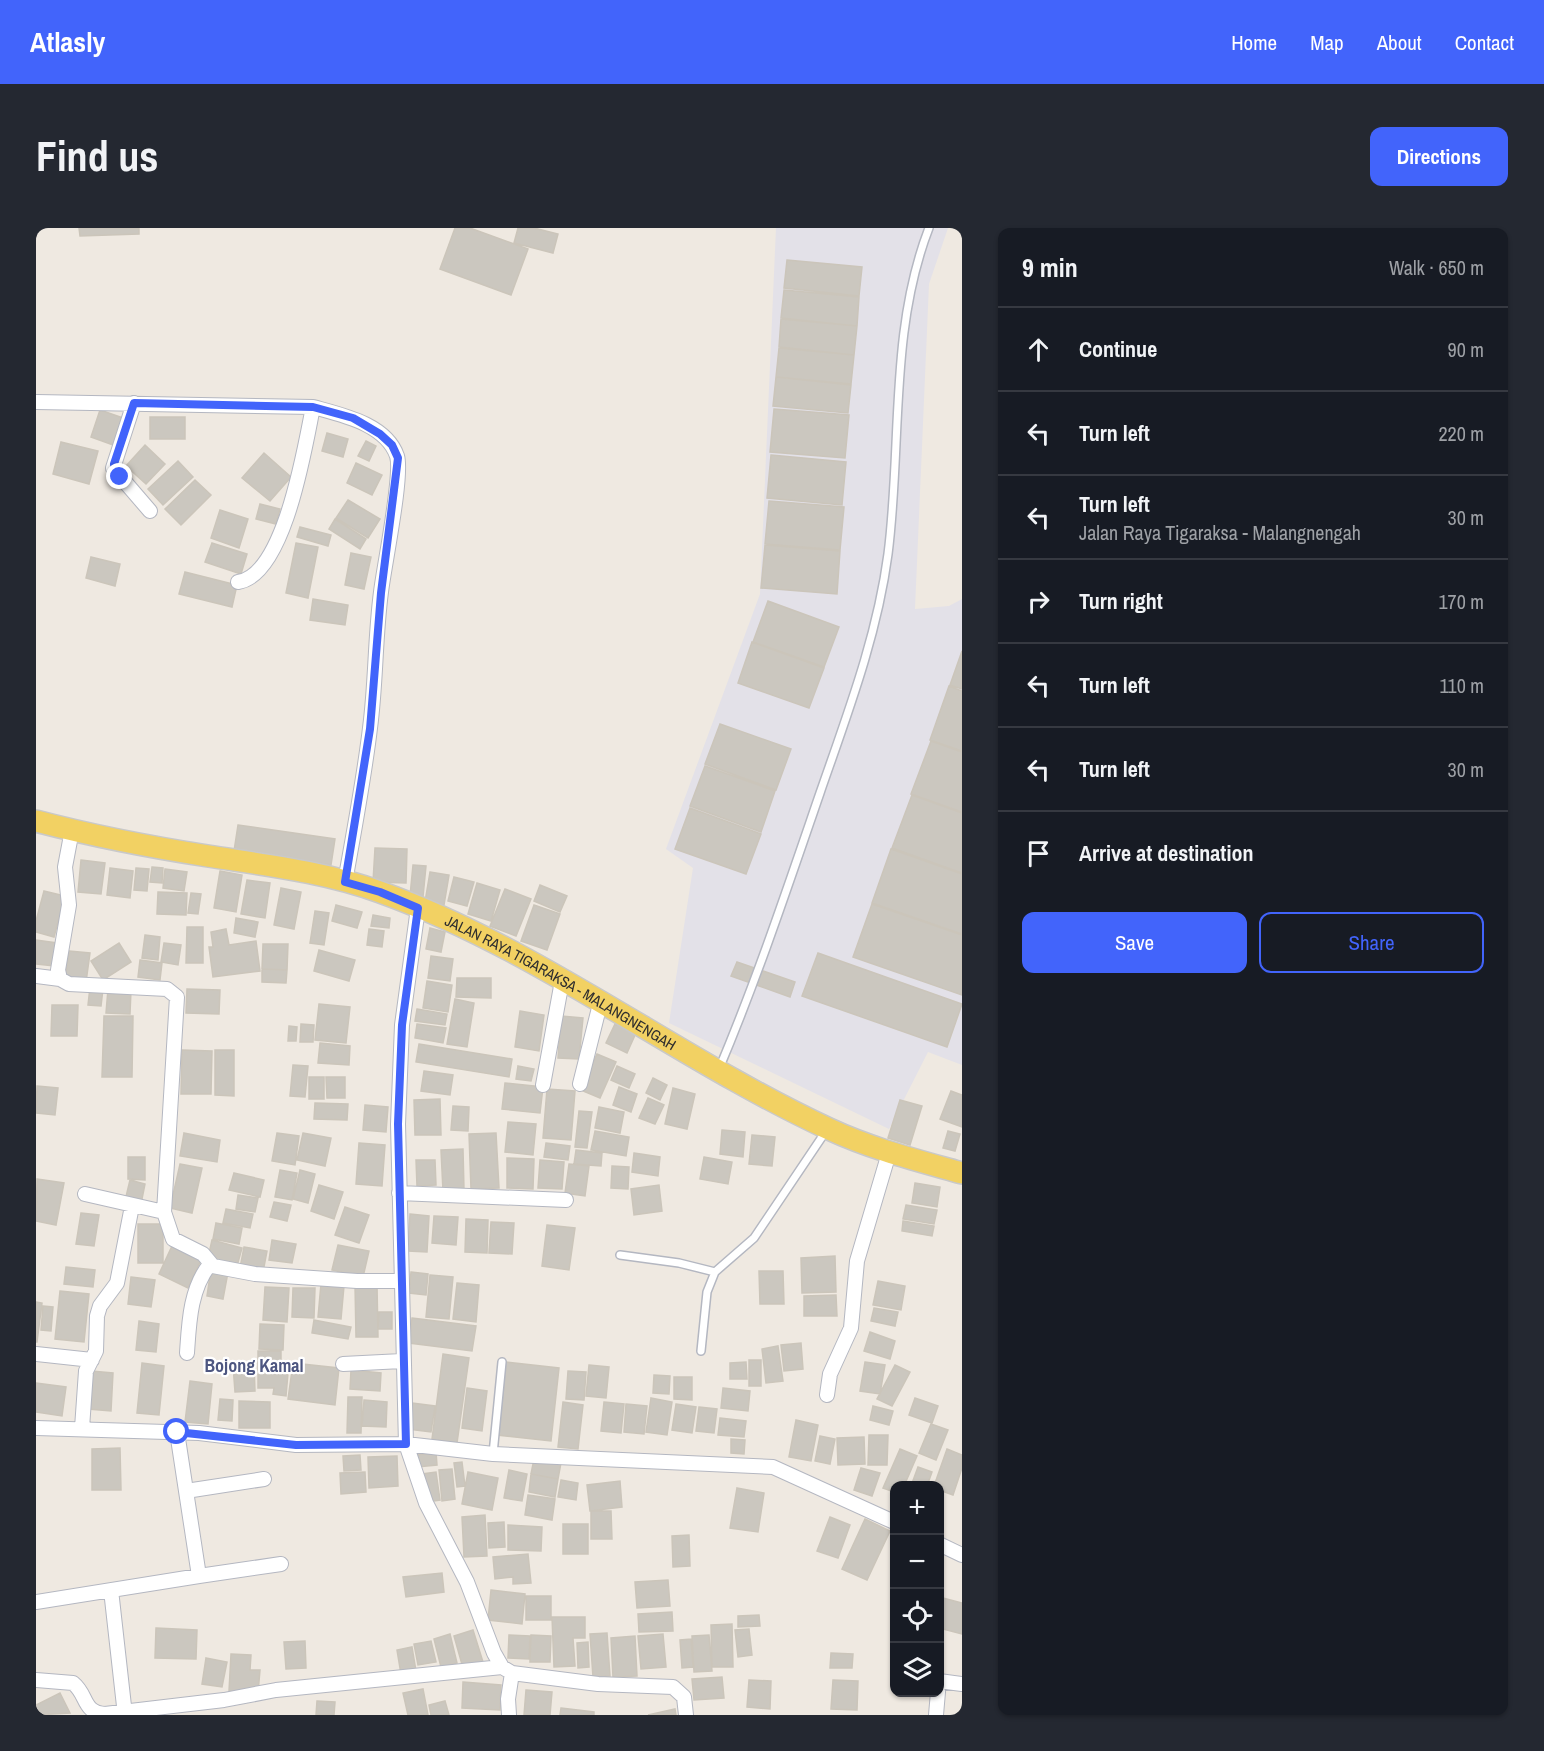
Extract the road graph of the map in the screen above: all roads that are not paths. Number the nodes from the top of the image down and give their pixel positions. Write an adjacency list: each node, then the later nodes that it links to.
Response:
1 (929, 228): 15 (lane)
2 (36, 402): 3 (street)
3 (134, 403): 4 (street); 5 (street)
4 (313, 407): 6 (street); 9 (street)
5 (150, 511)
6 (238, 582)
7 (36, 821): 8 (main road, JALAN RAYA TIGARAKSA - MALANGNENGAH)
8 (72, 830): 9 (main road, JALAN RAYA TIGARAKSA - MALANGNENGAH); 12 (street)
9 (345, 882): 10 (main road, JALAN RAYA TIGARAKSA - MALANGNENGAH)
10 (418, 908): 13 (main road, JALAN RAYA TIGARAKSA - MALANGNENGAH); 21 (street)
11 (36, 976): 12 (street)
12 (60, 979): 25 (street)
13 (562, 981): 14 (main road, JALAN RAYA TIGARAKSA - MALANGNENGAH); 17 (street)
14 (600, 1004): 15 (main road, JALAN RAYA TIGARAKSA - MALANGNENGAH); 16 (street)
15 (718, 1070): 18 (main road, JALAN RAYA TIGARAKSA - MALANGNENGAH)
16 (580, 1084)
17 (543, 1085)
18 (828, 1128): 19 (main road, JALAN RAYA TIGARAKSA - MALANGNENGAH); 28 (lane)
19 (889, 1153): 20 (main road, JALAN RAYA TIGARAKSA - MALANGNENGAH); 37 (street)
20 (962, 1173)
21 (399, 1193): 23 (street); 29 (street)
22 (85, 1194): 24 (street)
23 (566, 1200)
24 (132, 1206): 25 (street); 33 (street)
25 (164, 1212): 27 (street)
26 (620, 1255): 28 (lane)
27 (210, 1264): 29 (street); 31 (street)
28 (715, 1272): 30 (lane)
29 (400, 1281): 34 (street)
30 (701, 1351)
31 (187, 1353)
32 (36, 1354): 33 (street)
33 (92, 1360): 39 (street)
34 (402, 1361): 36 (street); 41 (street)
35 (502, 1362): 42 (lane)
36 (343, 1364)
37 (827, 1395)
38 (36, 1428): 39 (street)
39 (82, 1428): 40 (street)
40 (177, 1432): 41 (street); 44 (street)
41 (406, 1444): 42 (street); 52 (street)
42 (493, 1454): 45 (street)
43 (264, 1479): 44 (street)
44 (186, 1491): 49 (street)
45 (890, 1520)
46 (944, 1546): 47 (street)
47 (962, 1555)
48 (281, 1564): 49 (street)
49 (199, 1576): 50 (street)
50 (111, 1590): 51 (street); 57 (street)
51 (36, 1602)
52 (507, 1670): 57 (street); 58 (street); 59 (street)
53 (36, 1680): 57 (street)
54 (944, 1681): 55 (street)
55 (962, 1683)
56 (938, 1697): 60 (street)
57 (125, 1714)
58 (509, 1715)
59 (686, 1715)
60 (936, 1715)

